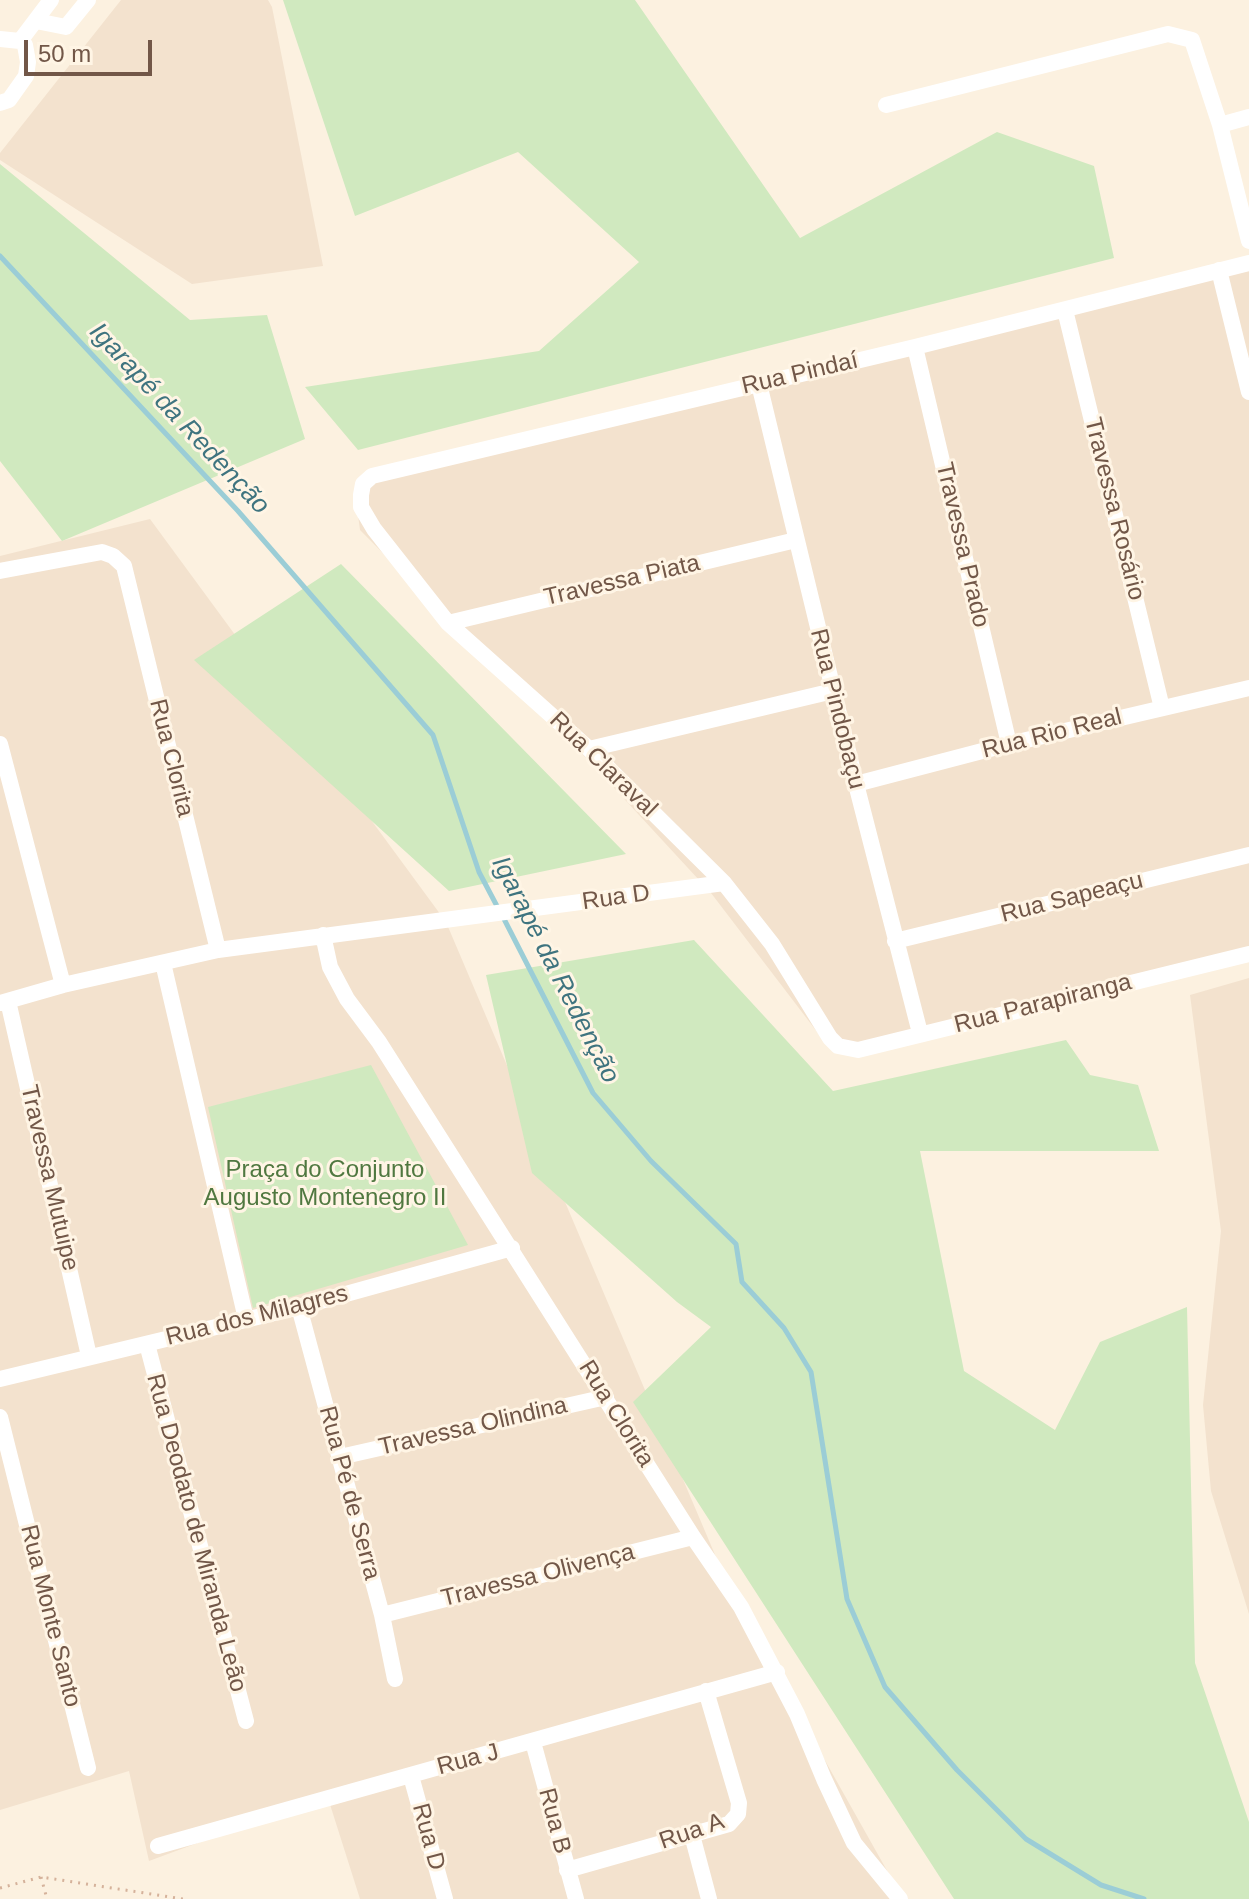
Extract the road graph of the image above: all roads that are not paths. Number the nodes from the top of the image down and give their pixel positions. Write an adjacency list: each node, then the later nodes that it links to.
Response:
1 (51, 0): 3 (street)
2 (88, 0): 3 (street)
3 (36, 21): 5 (street)
4 (0, 39): 5 (street)
5 (20, 41): 6 (street)
6 (0, 103)
7 (886, 105): 9 (street)
8 (1249, 117): 9 (street)
9 (1220, 125): 10 (street)
10 (1249, 241)
11 (1249, 263): 12 (street, Rua Pindaí)
12 (1219, 270): 13 (street, Rua Pindaí); 16 (street)
13 (1065, 310): 14 (street, Rua Pindaí); 23 (street, Travessa Rosário)
14 (915, 347): 15 (street, Rua Pindaí); 25 (street, Travessa Prado)
15 (759, 384): 17 (street, Rua Pindaí); 18 (street, Rua Pindobaçu)
16 (1249, 392)
17 (361, 495): 20 (street, Rua Claraval)
18 (796, 540): 20 (street, Travessa Piata); 22 (street, Rua Pindobaçu)
19 (0, 571): 32 (street, Rua Clorita)
20 (448, 623): 26 (street, Rua Claraval)
21 (1249, 688): 23 (street, Rua Rio Real)
22 (833, 691): 26 (street); 27 (street, Rua Pindobaçu)
23 (1162, 708): 25 (street, Rua Rio Real)
24 (0, 744): 35 (street)
25 (1009, 744): 27 (street, Rua Rio Real)
26 (589, 749): 29 (street, Rua Claraval)
27 (856, 784): 31 (street, Rua Pindobaçu)
28 (1249, 855): 31 (street, Rua Sapeaçu)
29 (724, 883): 30 (street, Rua D); 38 (street, Rua Claraval)
30 (323, 935): 32 (street, Rua D); 39 (street, Rua Clorita)
31 (895, 941): 37 (street, Rua Pindobaçu)
32 (218, 950): 34 (street, Rua D)
33 (1249, 954): 37 (street, Rua Parapiranga)
34 (163, 963): 35 (street, Rua D); 41 (street)
35 (63, 985): 36 (street, Rua D)
36 (4, 1002): 43 (street, Travessa Mutuipe)
37 (920, 1033): 38 (street, Rua Parapiranga)
38 (838, 1046)
39 (512, 1248): 40 (street, Rua dos Milagres); 45 (street, Rua Clorita)
40 (299, 1307): 41 (street, Rua dos Milagres); 47 (street, Rua Pé de Serra)
41 (246, 1319): 42 (street, Rua dos Milagres)
42 (147, 1344): 43 (street, Rua dos Milagres); 53 (street, Rua Deodato de Miranda Leão)
43 (89, 1356): 44 (street, Rua dos Milagres)
44 (0, 1379)
45 (606, 1397): 47 (street, Travessa Olindina); 48 (street, Rua Clorita)
46 (0, 1417): 55 (street, Rua Monte Santo)
47 (340, 1457): 49 (street, Rua Pé de Serra)
48 (693, 1537): 49 (street, Travessa Olivença); 50 (street, Rua Clorita)
49 (382, 1615): 51 (street, Rua Pé de Serra)
50 (777, 1672): 52 (street, Rua J); 63 (street, Rua Clorita)
51 (395, 1679)
52 (706, 1691): 54 (street, Rua J); 57 (street, Rua A)
53 (246, 1721)
54 (533, 1742): 56 (street, Rua J); 59 (street, Rua B)
55 (88, 1768)
56 (411, 1776): 58 (street, Rua J); 60 (street, Rua D)
57 (692, 1835): 59 (street, Rua A); 62 (street)
58 (158, 1846)
59 (567, 1870): 61 (street, Rua B)
60 (445, 1899)
61 (576, 1899)
62 (709, 1899)
63 (900, 1899)

